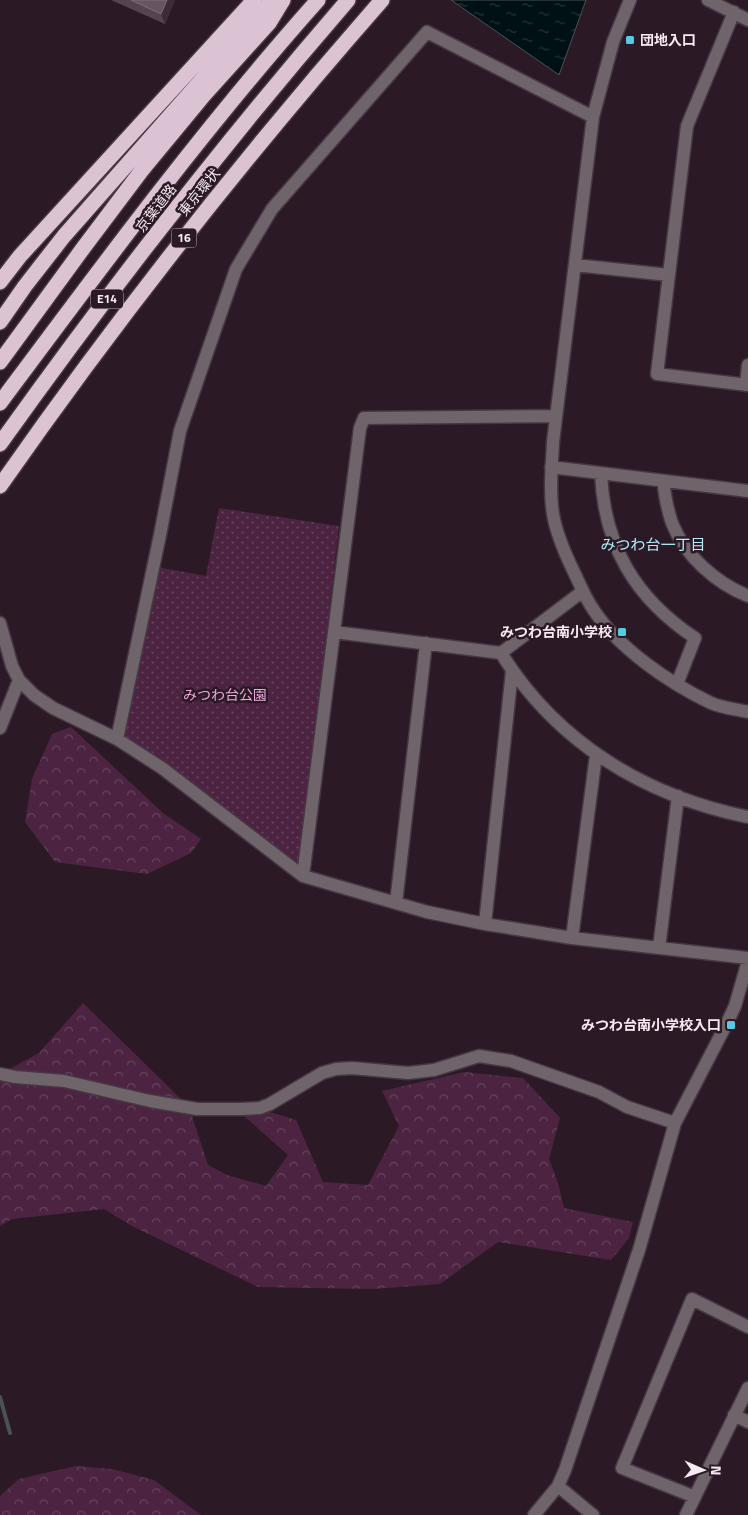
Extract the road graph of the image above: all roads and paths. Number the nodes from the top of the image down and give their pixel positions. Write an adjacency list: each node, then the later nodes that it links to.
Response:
1 (254, 0): 14 (highway)
2 (272, 0): 15 (highway)
3 (283, 0): 16 (highway)
4 (318, 0): 19 (highway, 京葉道路 / E14)
5 (348, 0): 21 (highway, 京葉道路 / E14)
6 (382, 0): 25 (highway, 東京環状 / 16)
7 (630, 0): 11 (street)
8 (708, 0): 9 (street)
9 (734, 12): 10 (street); 13 (street)
10 (748, 20)
11 (593, 117): 12 (street); 38 (street)
12 (575, 265): 13 (street); 20 (street)
13 (669, 274): 18 (street)
14 (0, 282)
15 (0, 322)
16 (0, 362)
17 (748, 365): 18 (street)
18 (747, 385)
19 (0, 404)
20 (556, 416): 22 (street); 30 (street)
21 (0, 444)
22 (552, 467): 23 (street); 27 (street)
23 (601, 473): 24 (street); 35 (street)
24 (663, 481): 26 (street); 28 (street)
25 (0, 486)
26 (748, 491)
27 (583, 591): 32 (street); 35 (street)
28 (748, 596)
29 (0, 623): 34 (street)
30 (334, 632): 31 (street); 42 (street)
31 (426, 643): 32 (street); 43 (street)
32 (501, 653): 33 (street)
33 (512, 671): 39 (street); 44 (street)
34 (19, 680): 37 (street); 38 (street)
35 (677, 684): 36 (street)
36 (748, 712)
37 (0, 728)
38 (116, 740): 42 (street)
39 (596, 755): 40 (street); 45 (street)
40 (678, 796): 41 (street); 46 (street)
41 (748, 817)
42 (302, 876): 43 (street)
43 (396, 903): 44 (street)
44 (485, 924): 45 (street)
45 (572, 938): 46 (street)
46 (659, 948): 47 (street)
47 (748, 960): 49 (street)
48 (0, 1074): 49 (street)
49 (675, 1124): 54 (street)
50 (748, 1327): 55 (street)
51 (748, 1388): 52 (street)
52 (734, 1415): 53 (street); 55 (street)
53 (748, 1422)
54 (558, 1486): 56 (street); 57 (street)
55 (695, 1497): 58 (street)
56 (534, 1515)
57 (593, 1515)
58 (686, 1515)

